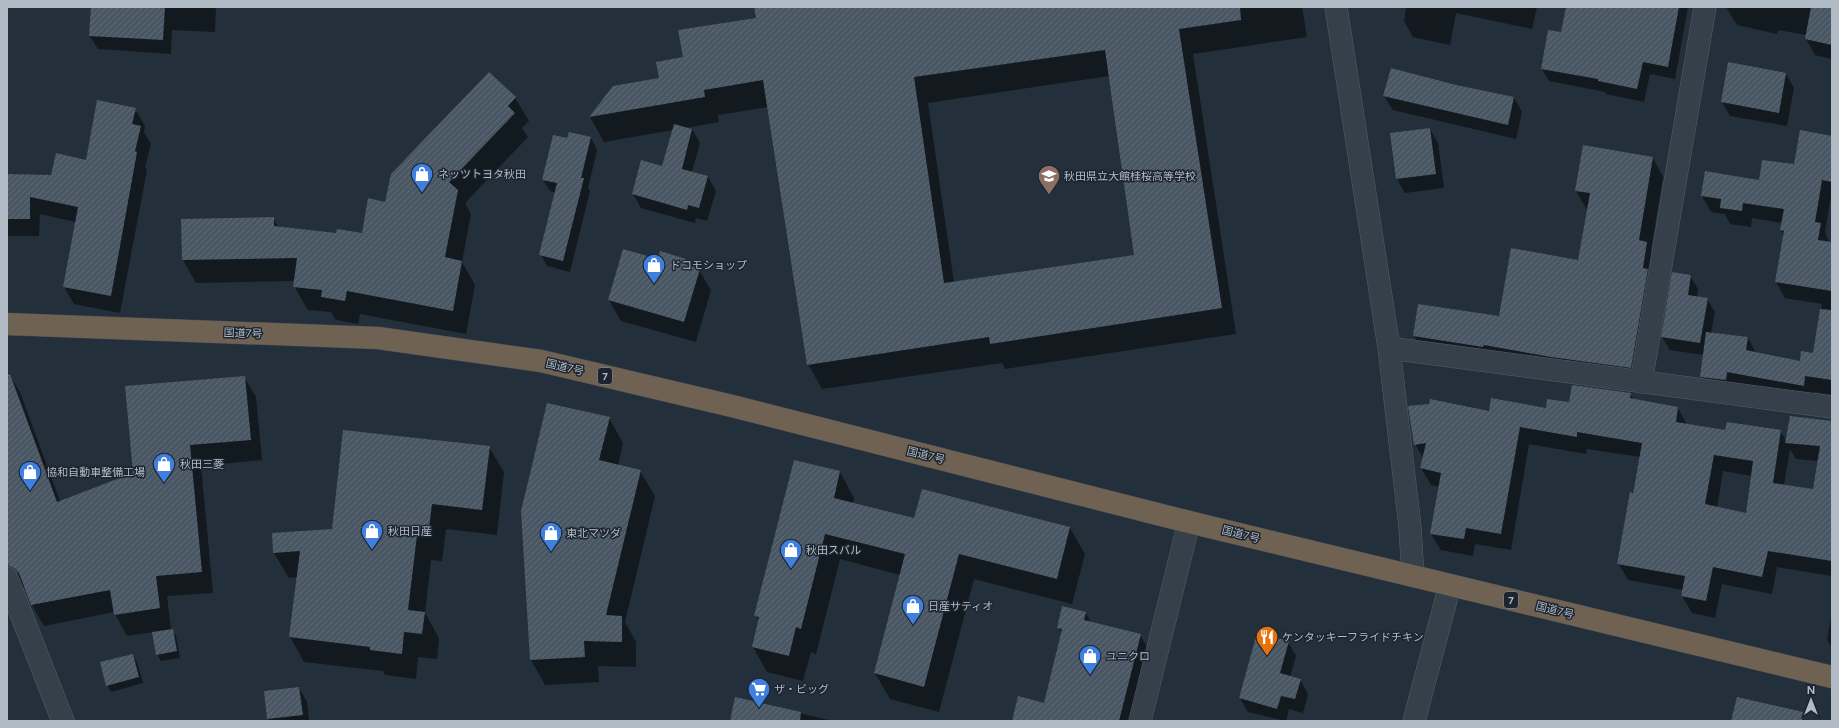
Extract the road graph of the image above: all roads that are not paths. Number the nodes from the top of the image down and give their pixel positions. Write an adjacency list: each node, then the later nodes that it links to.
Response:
1 (1336, 7): 4 (street)
2 (1705, 7): 5 (street)
3 (7, 324): 7 (highway, 国道7号 / 7)
4 (1389, 348): 5 (street); 8 (street)
5 (1640, 382): 6 (street)
6 (1832, 407)
7 (1189, 522): 8 (highway, 国道7号 / 7); 13 (street)
8 (1413, 576): 10 (highway, 国道7号 / 7)
9 (7, 578): 12 (street)
10 (1450, 585): 11 (highway, 国道7号 / 7); 14 (street)
11 (1832, 677)
12 (63, 721)
13 (1140, 721)
14 (1414, 721)

